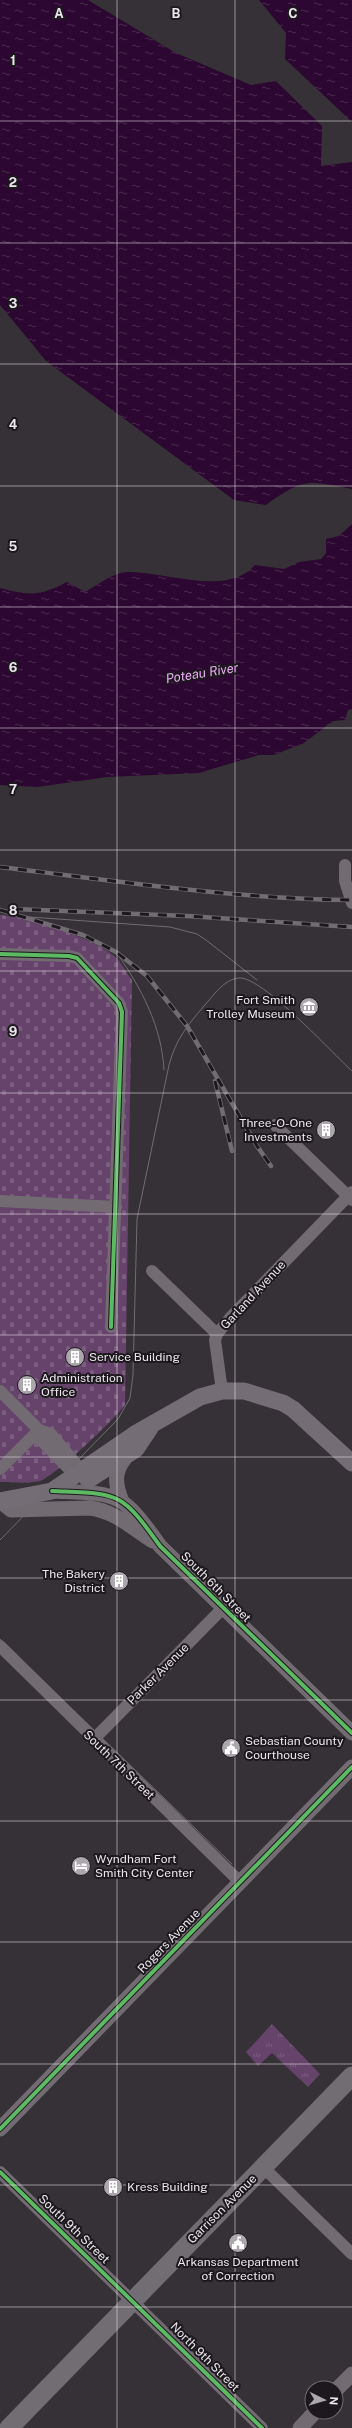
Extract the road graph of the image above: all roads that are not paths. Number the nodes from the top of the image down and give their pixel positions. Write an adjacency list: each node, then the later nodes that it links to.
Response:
1 (345, 865): 2 (street)
2 (352, 903)
3 (0, 954): 7 (street)
4 (275, 1125): 5 (street)
5 (351, 1196): 10 (street, Garland Avenue)
6 (0, 1201): 7 (street)
7 (116, 1207): 9 (street)
8 (152, 1271): 10 (street)
9 (111, 1327)
10 (217, 1334): 12 (street, Garland Avenue)
11 (0, 1391): 14 (street)
12 (222, 1391): 13 (main road); 16 (main road)
13 (151, 1427): 15 (main road); 18 (main road)
14 (38, 1430): 17 (street); 18 (street)
15 (125, 1458): 18 (main road); 21 (street)
16 (352, 1463)
17 (0, 1469)
18 (83, 1475): 19 (main road); 20 (main road); 21 (street)
19 (52, 1491): 20 (street, South 6th Street); 20 (main road)
20 (70, 1492): 21 (street, South 6th Street)
21 (121, 1499): 23 (street, South 6th Street)
22 (0, 1502): 23 (street, South 6th Street)
23 (160, 1546): 24 (street, South 6th Street)
24 (223, 1608): 26 (street, South 6th Street); 27 (street, Parker Avenue)
25 (0, 1646): 27 (street, South 7th Street)
26 (352, 1733)
27 (93, 1740): 29 (street, South 7th Street)
28 (352, 1767): 29 (street, Rogers Avenue)
29 (240, 1882): 31 (street, Rogers Avenue)
30 (352, 2076): 32 (main road, Garrison Avenue)
31 (0, 2129)
32 (263, 2167): 34 (street); 35 (main road, Garrison Avenue)
33 (0, 2172): 35 (street, South 9th Street)
34 (352, 2254)
35 (133, 2300): 39 (main road, Garrison Avenue); 40 (street, North 9th Street)
36 (352, 2374): 37 (street)
37 (344, 2382)
38 (308, 2420): 41 (street)
39 (9, 2428)
40 (262, 2428)
41 (300, 2428)

